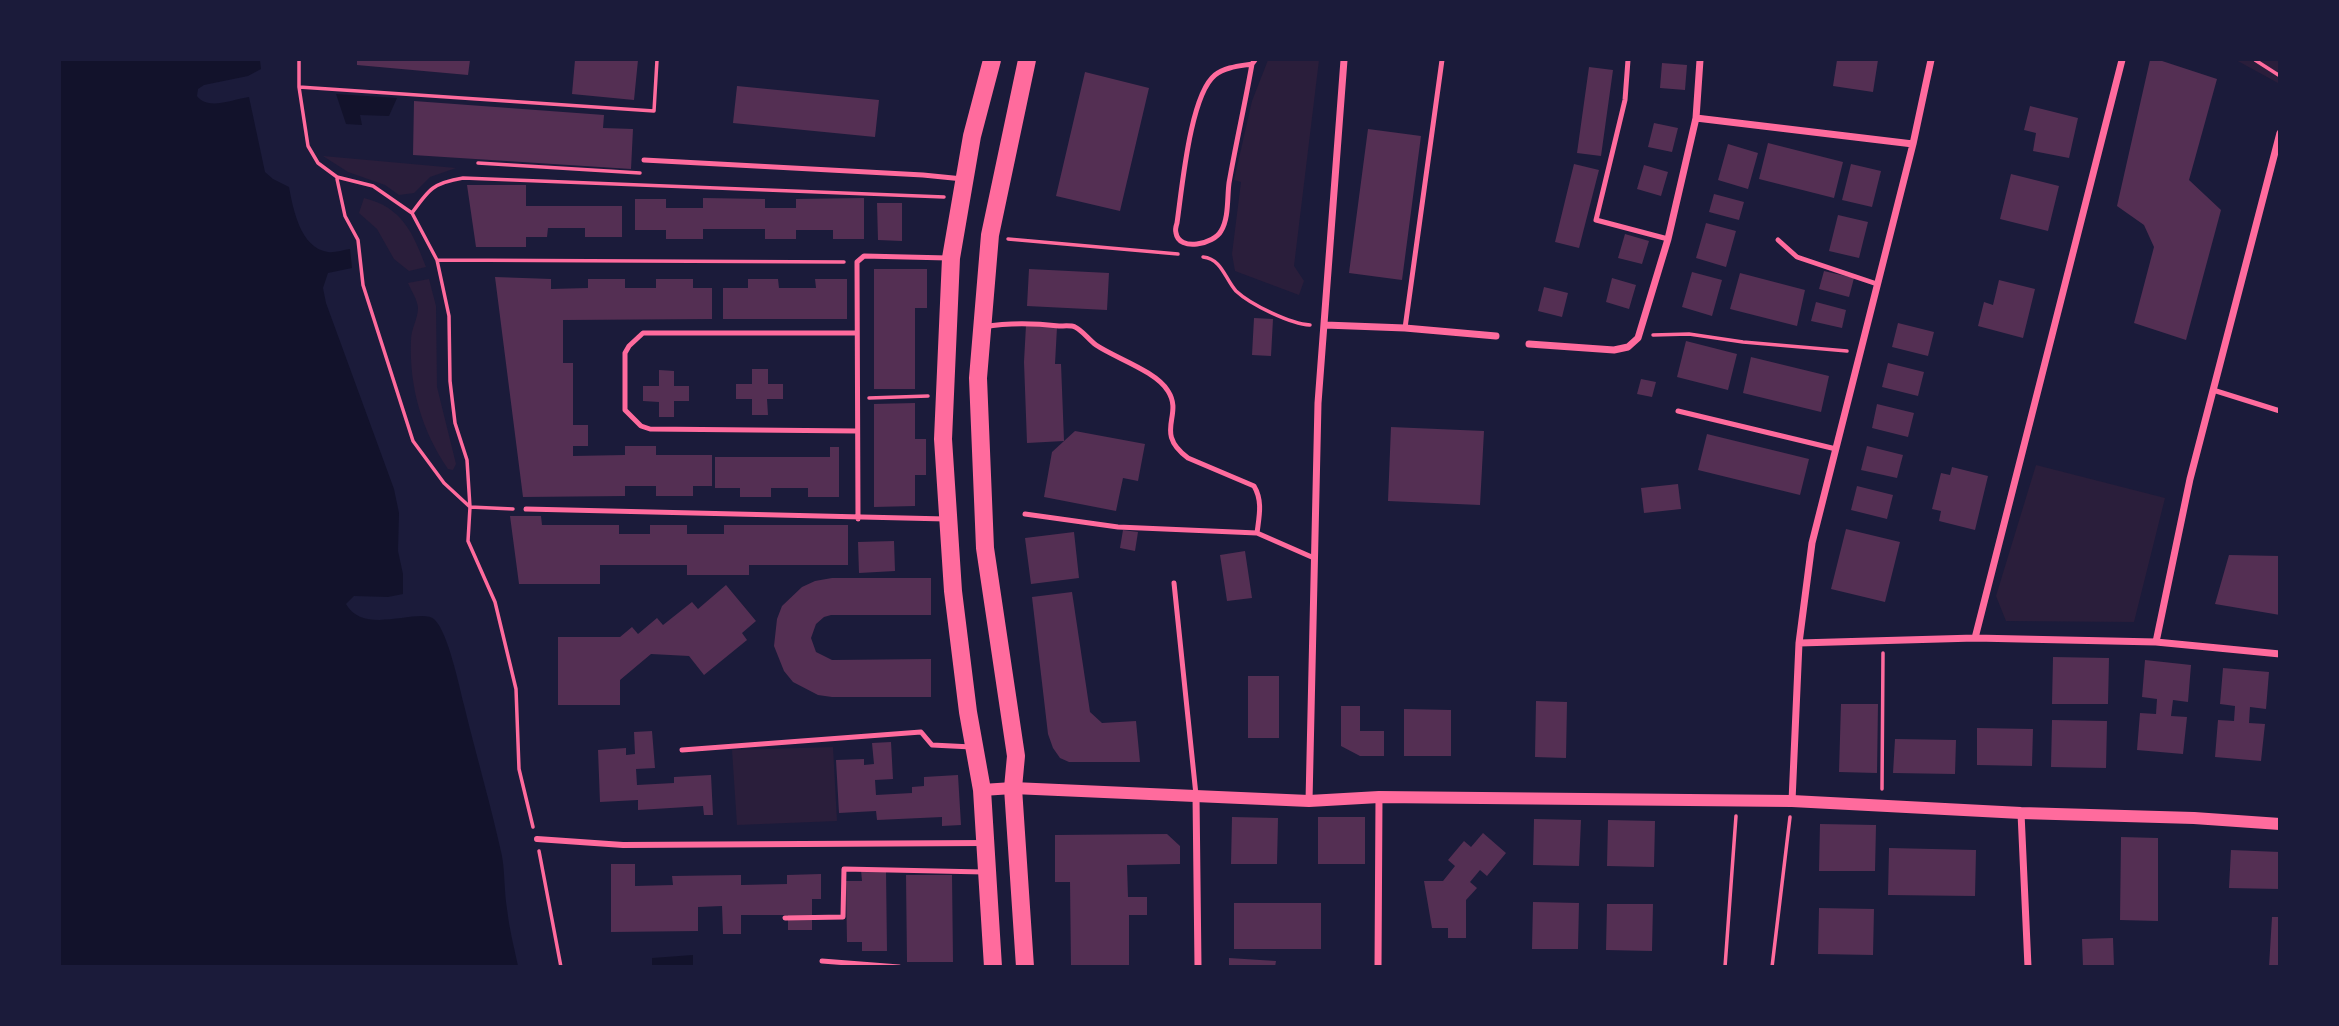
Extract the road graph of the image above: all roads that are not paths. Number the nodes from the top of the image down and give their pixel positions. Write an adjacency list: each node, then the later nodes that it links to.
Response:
1 (992, 60): 14 (main road)
2 (1027, 60): 20 (main road)
3 (1344, 60): 19 (street)
4 (1442, 60): 21 (lane)
5 (1628, 60): 15 (lane)
6 (1700, 60): 10 (street)
7 (1931, 60): 12 (street)
8 (2122, 60): 37 (street)
9 (1254, 62): 9 (lane)
10 (1696, 118): 12 (street); 15 (street)
11 (2280, 133): 25 (street)
12 (1913, 144): 18 (street)
13 (644, 160): 14 (lane)
14 (966, 179): 17 (main road)
15 (1668, 239): 24 (street)
16 (1778, 240): 18 (lane)
17 (951, 258): 22 (lane); 33 (main road)
18 (1877, 284): 29 (street)
19 (1325, 325): 21 (street); 35 (street)
20 (981, 328): 34 (lane); 43 (main road)
21 (1405, 328): 23 (street)
22 (856, 333): 28 (lane); 28 (lane)
23 (1496, 336)
24 (1529, 344)
25 (2213, 390): 27 (lane); 38 (street)
26 (1678, 411): 29 (lane)
27 (2280, 411)
28 (857, 431): 32 (lane)
29 (1836, 449): 39 (street)
30 (526, 509): 32 (lane)
31 (1025, 514): 34 (lane)
32 (858, 519): 33 (lane)
33 (947, 519): 41 (main road)
34 (1257, 533): 35 (lane)
35 (1314, 558): 47 (street)
36 (1174, 583): 45 (lane)
37 (1975, 638): 38 (street); 39 (street)
38 (2156, 642): 40 (street)
39 (1799, 643): 48 (street)
40 (2280, 654)
41 (973, 747): 42 (lane); 44 (main road)
42 (682, 750)
43 (1013, 788): 44 (street); 45 (street); 58 (main road)
44 (982, 790): 52 (main road)
45 (1196, 795): 47 (street); 59 (street)
46 (1379, 797): 47 (street); 48 (street); 60 (street)
47 (1309, 801)
48 (1792, 801): 49 (street)
49 (2021, 813): 50 (street); 61 (street)
50 (2280, 824)
51 (537, 839): 52 (street)
52 (986, 844): 53 (main road)
53 (988, 873): 54 (lane); 57 (main road)
54 (785, 918)
55 (822, 961): 56 (lane)
56 (899, 967)
57 (993, 967)
58 (1025, 967)
59 (1198, 967)
60 (1378, 967)
61 (2028, 967)

